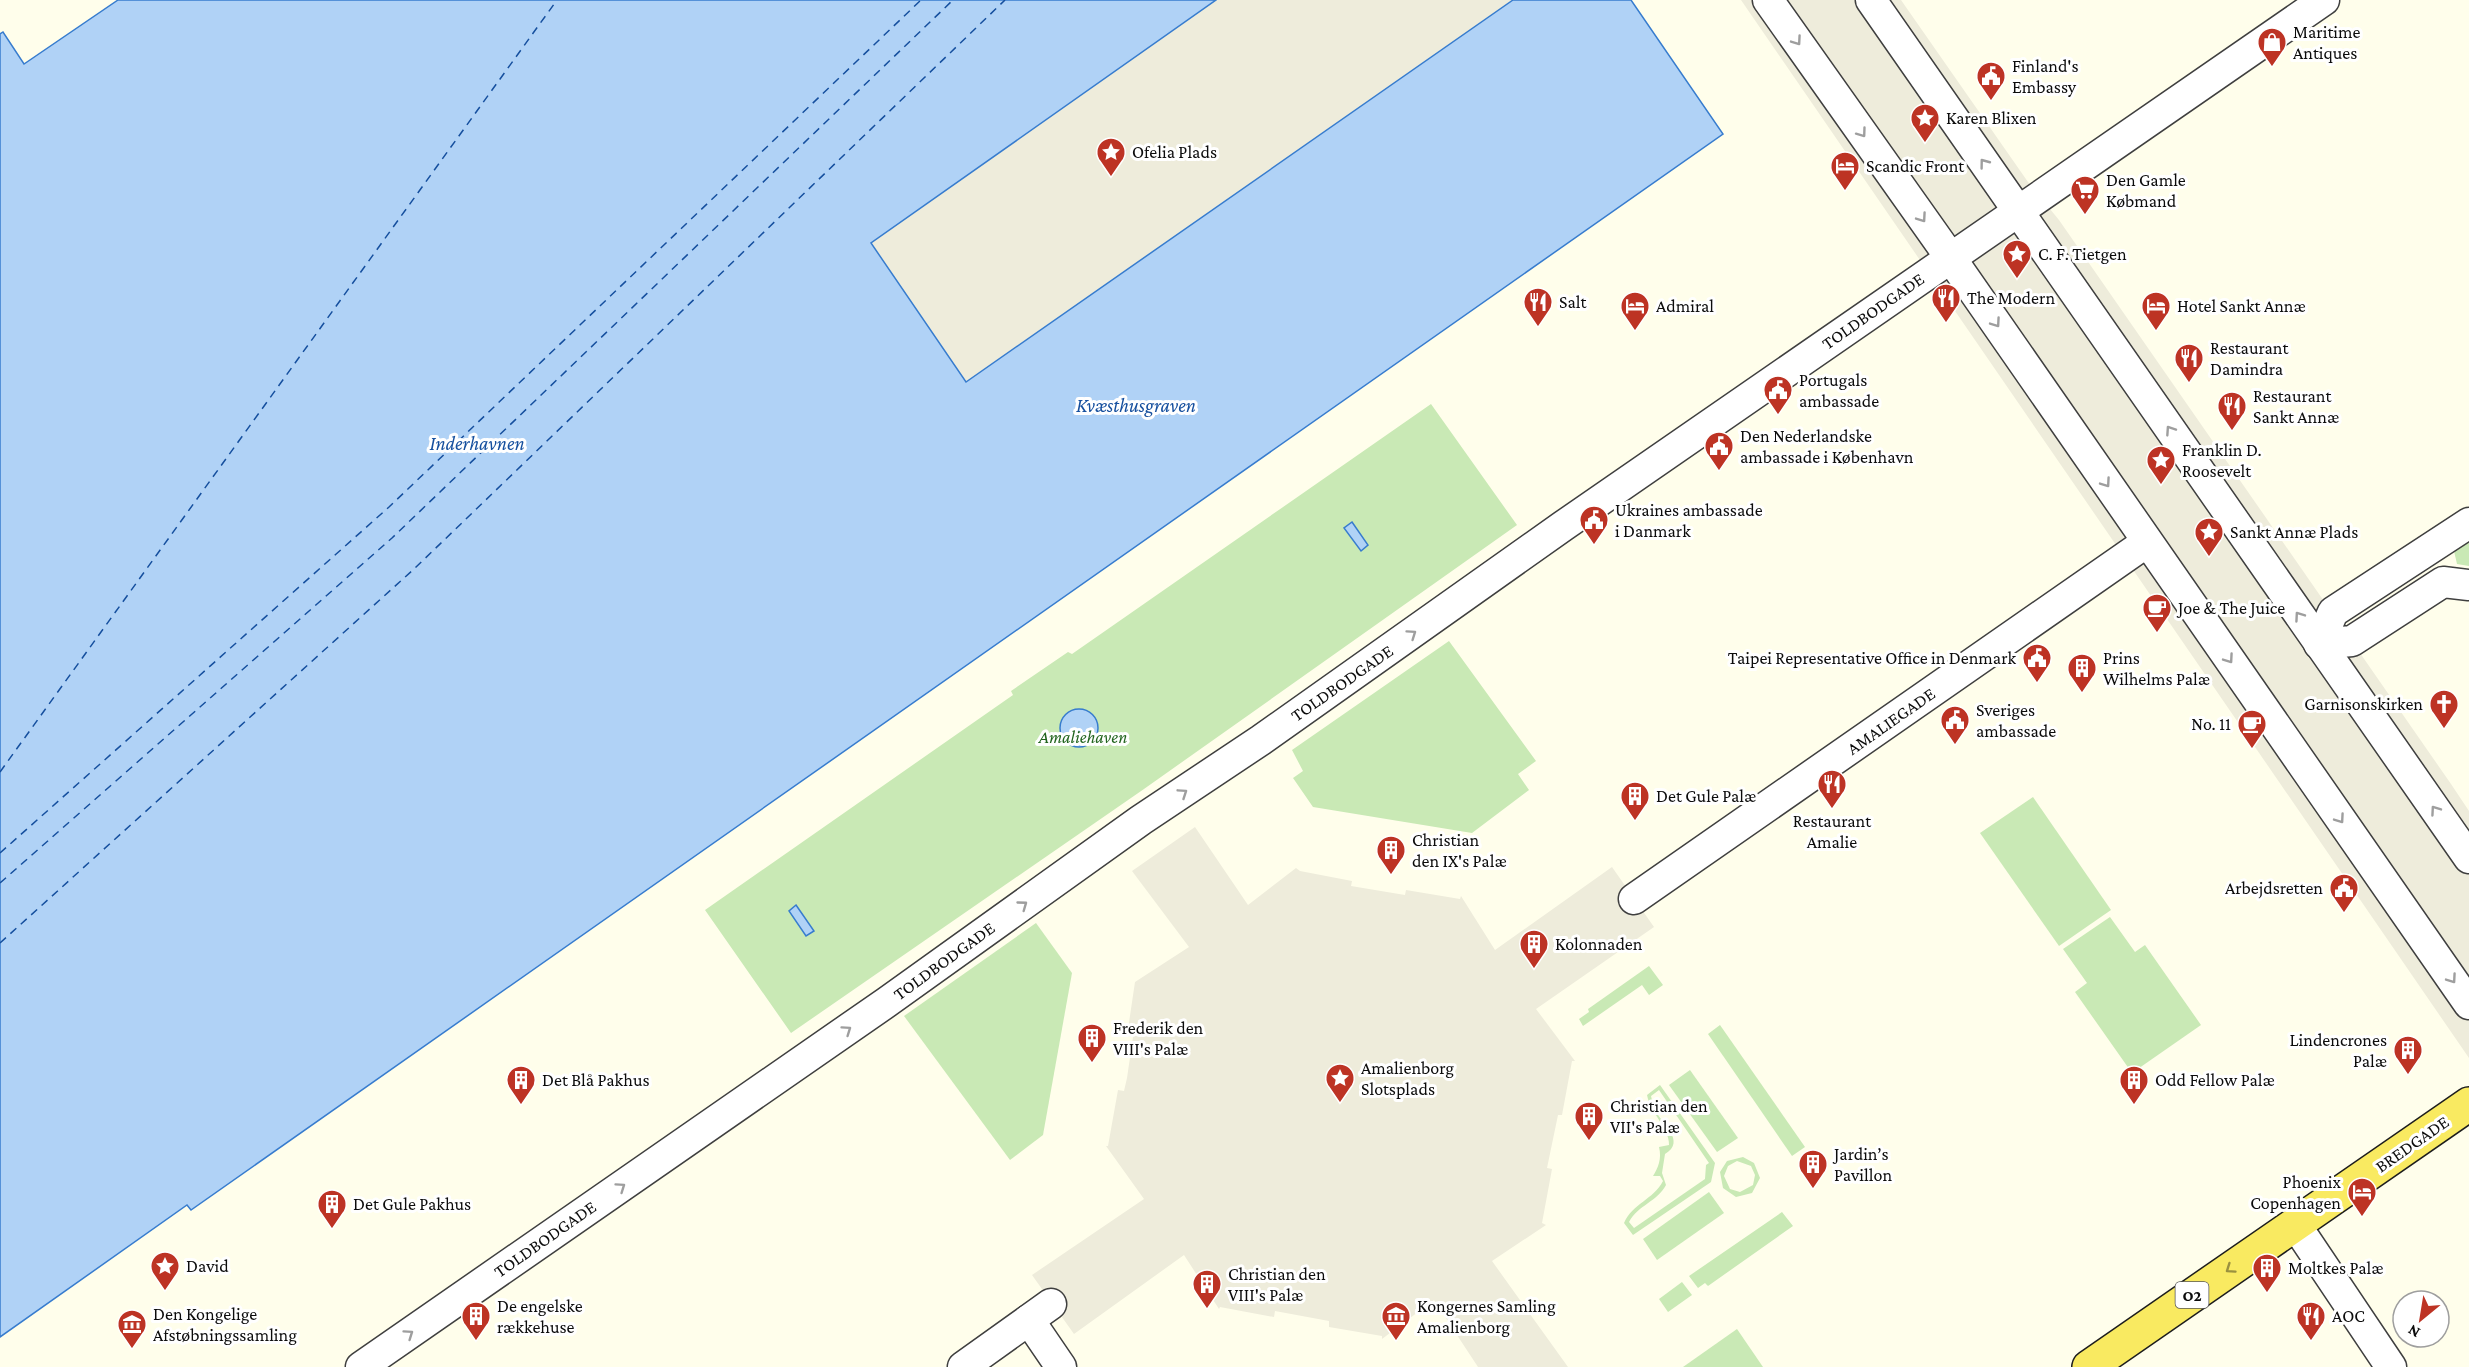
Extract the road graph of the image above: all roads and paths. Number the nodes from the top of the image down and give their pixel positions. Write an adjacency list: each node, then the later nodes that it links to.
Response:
1 (1768, 0): 5 (street, one-way to 5)
2 (1870, 0): 4 (street, one-way to 2)
3 (2324, 0): 4 (street, TOLDBODGADE)
4 (2019, 210): 5 (street, TOLDBODGADE); 10 (street, one-way to 4)
5 (1950, 257): 7 (street, one-way to 7); 16 (street, TOLDBODGADE, one-way to 5)
6 (2469, 523): 8 (street)
7 (2147, 542): 12 (street, AMALIEGADE); 13 (street, one-way to 13)
8 (2423, 554): 9 (street); 10 (street)
9 (2456, 583): 10 (street)
10 (2319, 644): 11 (street, one-way to 10)
11 (2469, 858)
12 (1634, 899)
13 (2469, 1004)
14 (2469, 1104): 15 (main road, BREDGADE / O2)
15 (2295, 1224): 19 (main road, BREDGADE / O2, one-way to 19); 20 (street)
16 (361, 1367)
17 (963, 1367): 18 (street)
18 (1061, 1367)
19 (2089, 1367)
20 (2391, 1367)

